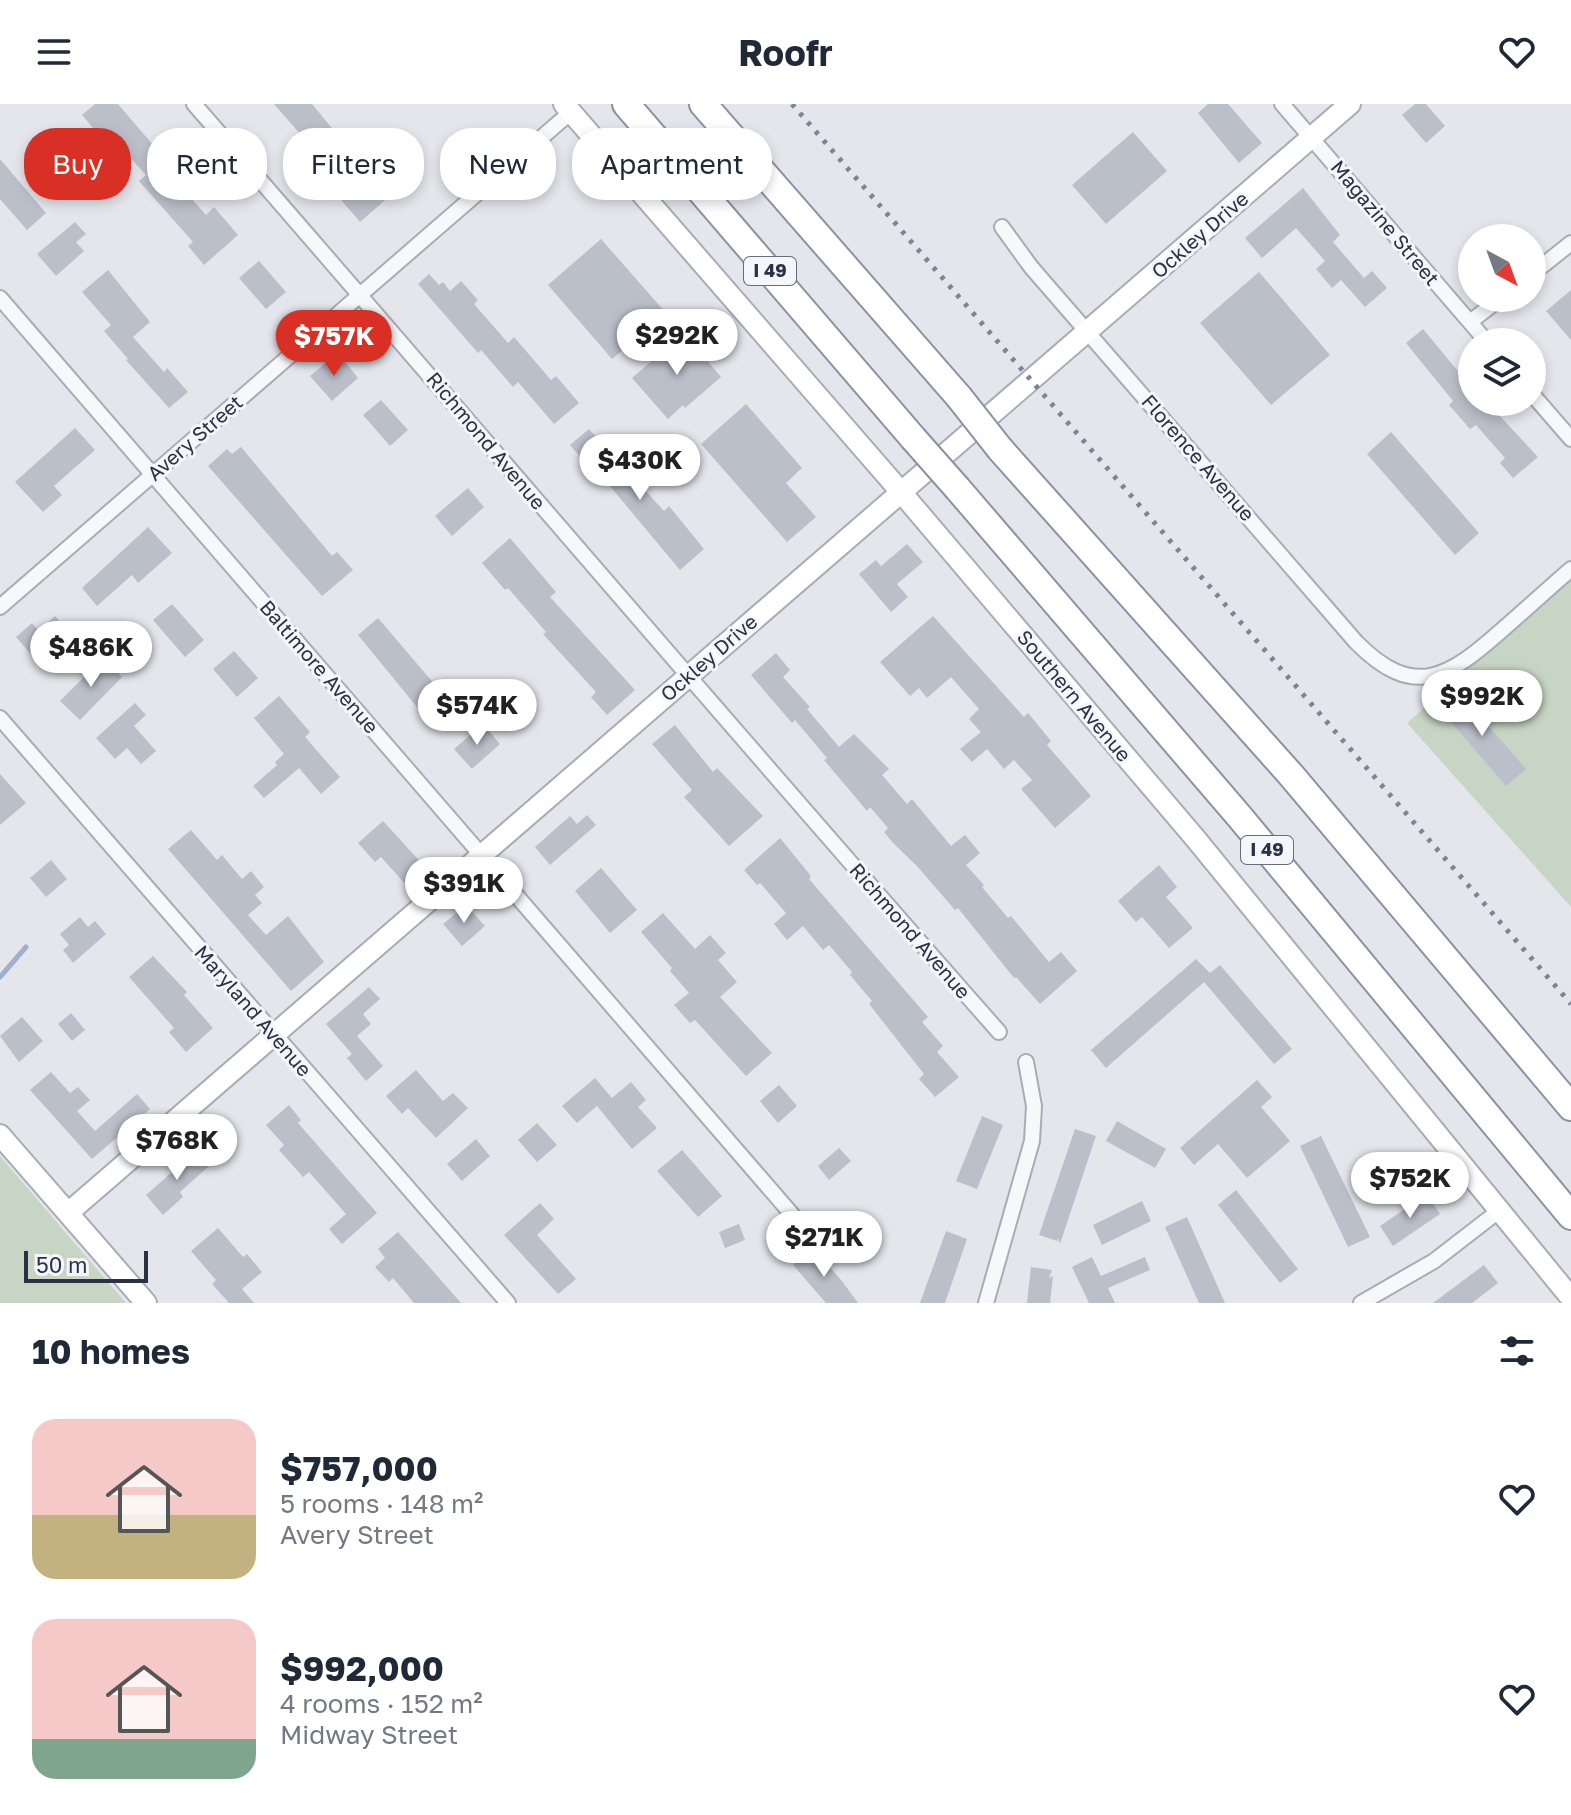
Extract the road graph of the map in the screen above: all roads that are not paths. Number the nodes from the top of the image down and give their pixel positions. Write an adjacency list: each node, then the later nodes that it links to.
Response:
1 (194, 104): 11 (street, Richmond Avenue)
2 (626, 104): 33 (highway, I 49, bridge)
3 (703, 104): 29 (highway, bridge)
4 (1282, 104): 7 (street, Magazine Street)
5 (1350, 104): 7 (street, Ockley Drive)
6 (568, 108): 11 (street, Avery Street); 20 (street, Southern Avenue)
7 (1312, 137): 14 (street, Magazine Street); 16 (street, Ockley Drive)
8 (1002, 227): 16 (street, Florence Avenue)
9 (1571, 243): 10 (street)
10 (1546, 263)
11 (361, 294): 19 (street, Avery Street); 23 (street, Richmond Avenue)
12 (0, 298): 19 (street, Baltimore Avenue)
13 (1483, 312): 14 (street)
14 (1470, 322): 15 (street, Magazine Street)
15 (1475, 328)
16 (1088, 332): 20 (street, Ockley Drive); 21 (street, Florence Avenue)
17 (1546, 410): 18 (street)
18 (1571, 439)
19 (153, 475): 22 (street, Avery Street); 25 (street, Baltimore Avenue)
20 (901, 492): 23 (street, Ockley Drive); 31 (street, Southern Avenue)
21 (1571, 569)
22 (0, 607)
23 (687, 676): 25 (street, Ockley Drive); 26 (street, Richmond Avenue)
24 (0, 718): 27 (street, Maryland Avenue)
25 (481, 854): 27 (street, Ockley Drive); 34 (street, Baltimore Avenue)
26 (999, 1032)
27 (273, 1034): 32 (street, Ockley Drive); 37 (street, Maryland Avenue)
28 (1026, 1062): 38 (street)
29 (1571, 1107)
30 (0, 1135): 32 (street)
31 (1500, 1210): 35 (street, Southern Avenue); 39 (street)
32 (68, 1213): 36 (street)
33 (1571, 1216)
34 (795, 1218)
35 (1571, 1298)
36 (146, 1303)
37 (508, 1303)
38 (986, 1303)
39 (1361, 1303)

